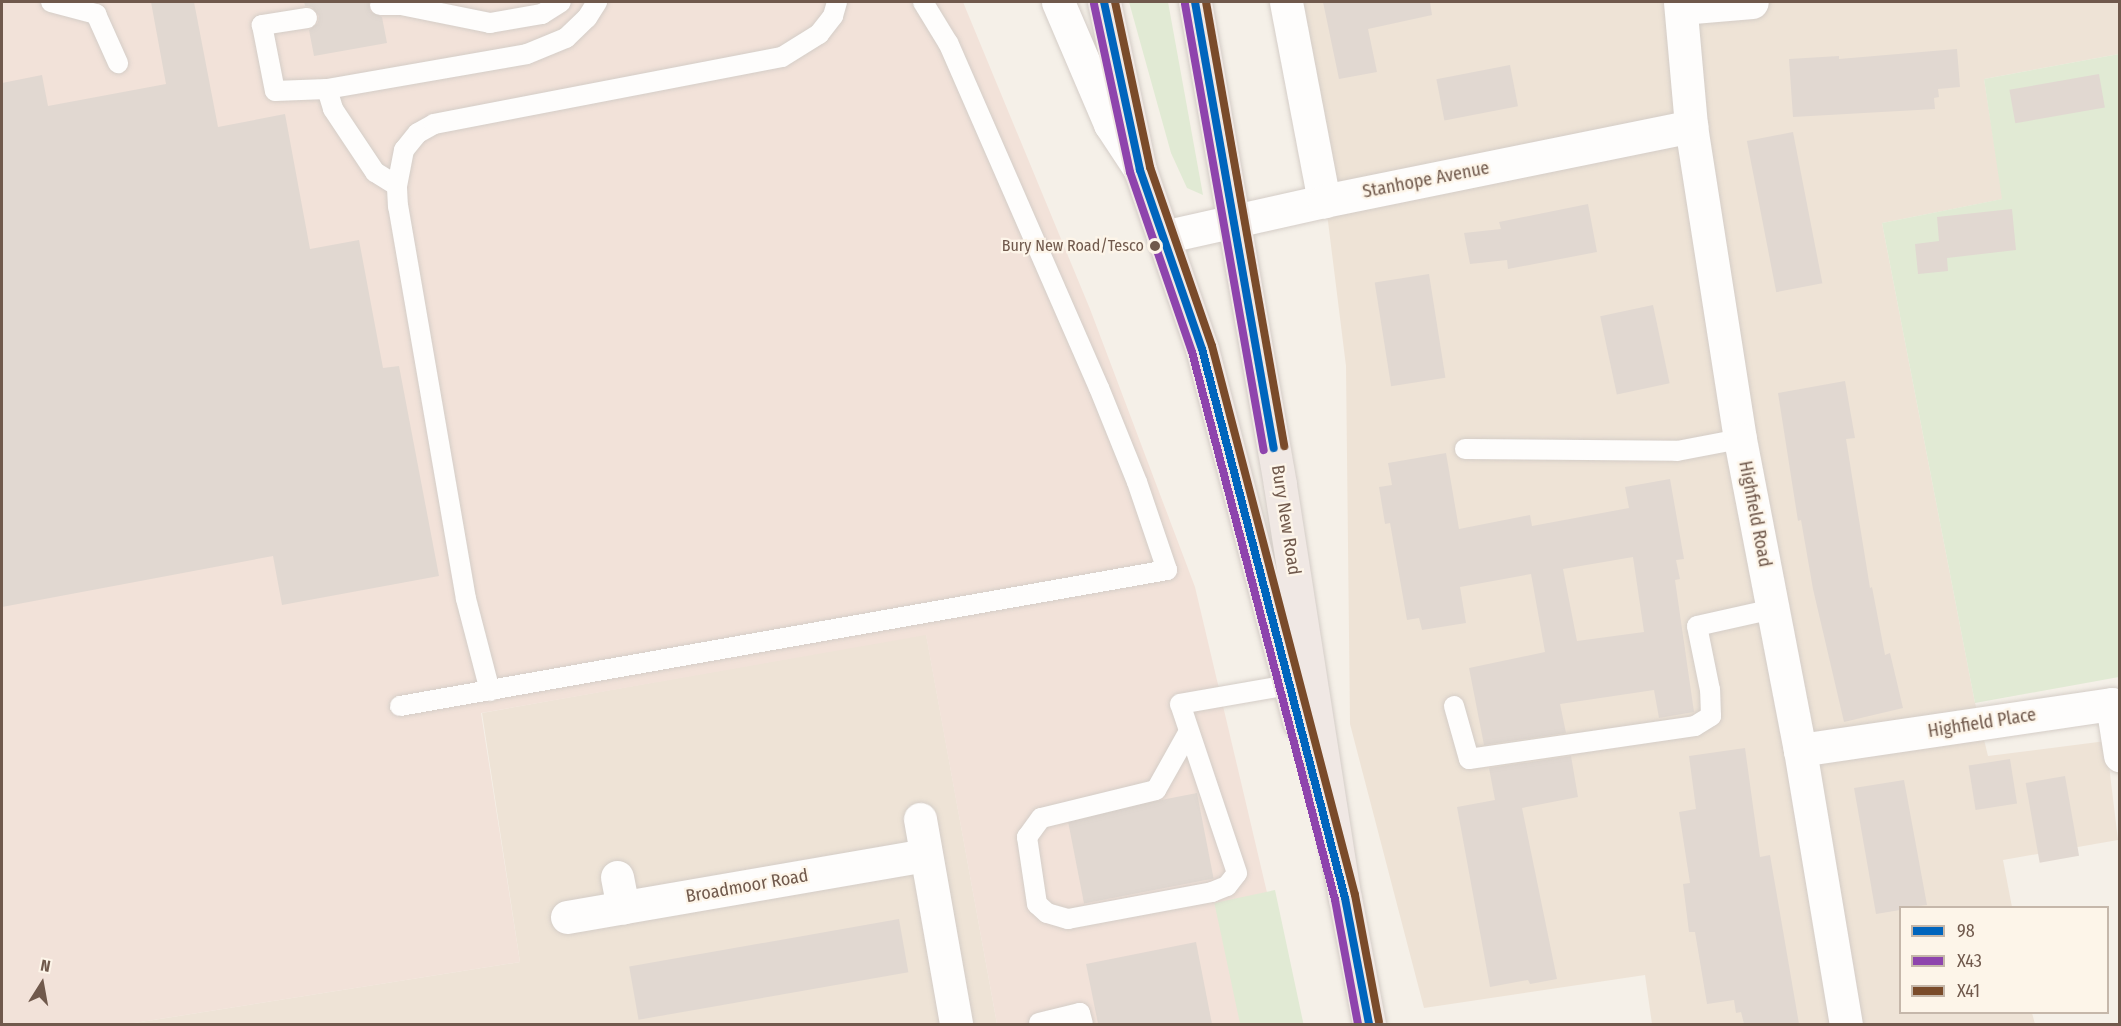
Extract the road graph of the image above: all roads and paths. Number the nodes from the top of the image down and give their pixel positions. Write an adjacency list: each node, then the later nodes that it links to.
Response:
1 (51, 2): 14 (lane)
2 (561, 2): 11 (lane)
3 (597, 2): 15 (lane)
4 (837, 2): 18 (lane)
5 (923, 2): 26 (lane)
6 (1058, 2): 17 (street)
7 (1104, 2): 17 (highway, Bury New Road)
8 (1195, 2): 20 (highway, Bury New Road)
9 (1286, 2): 19 (street)
10 (1752, 2): 12 (street)
11 (380, 5)
12 (1680, 5): 16 (street, Highfield Road)
13 (307, 18): 15 (lane)
14 (118, 63)
15 (327, 89): 18 (lane)
16 (1691, 126): 19 (street, Stanhope Avenue); 22 (street, Highfield Road)
17 (1140, 170): 21 (highway, Bury New Road)
18 (397, 186): 26 (lane)
19 (1324, 201): 20 (street, Stanhope Avenue)
20 (1235, 221): 21 (street, Stanhope Avenue); 34 (highway, Bury New Road)
21 (1163, 237): 25 (highway, Bury New Road)
22 (1740, 439): 23 (lane); 24 (street, Highfield Road)
23 (1465, 449)
24 (1773, 609): 28 (lane); 30 (street, Highfield Road)
25 (1289, 686): 29 (lane); 34 (highway, Bury New Road)
26 (490, 691): 27 (lane)
27 (400, 706)
28 (1454, 706)
29 (1188, 733): 29 (lane)
30 (1800, 750): 31 (street, Highfield Place); 40 (street, Highfield Road)
31 (2120, 755)
32 (920, 819): 33 (street)
33 (926, 855): 35 (street, Broadmoor Road); 37 (street)
34 (1345, 898): 39 (highway, Bury New Road)
35 (567, 917)
36 (1039, 1023): 38 (lane)
37 (956, 1024)
38 (1083, 1024)
39 (1369, 1024)
40 (1846, 1024)

